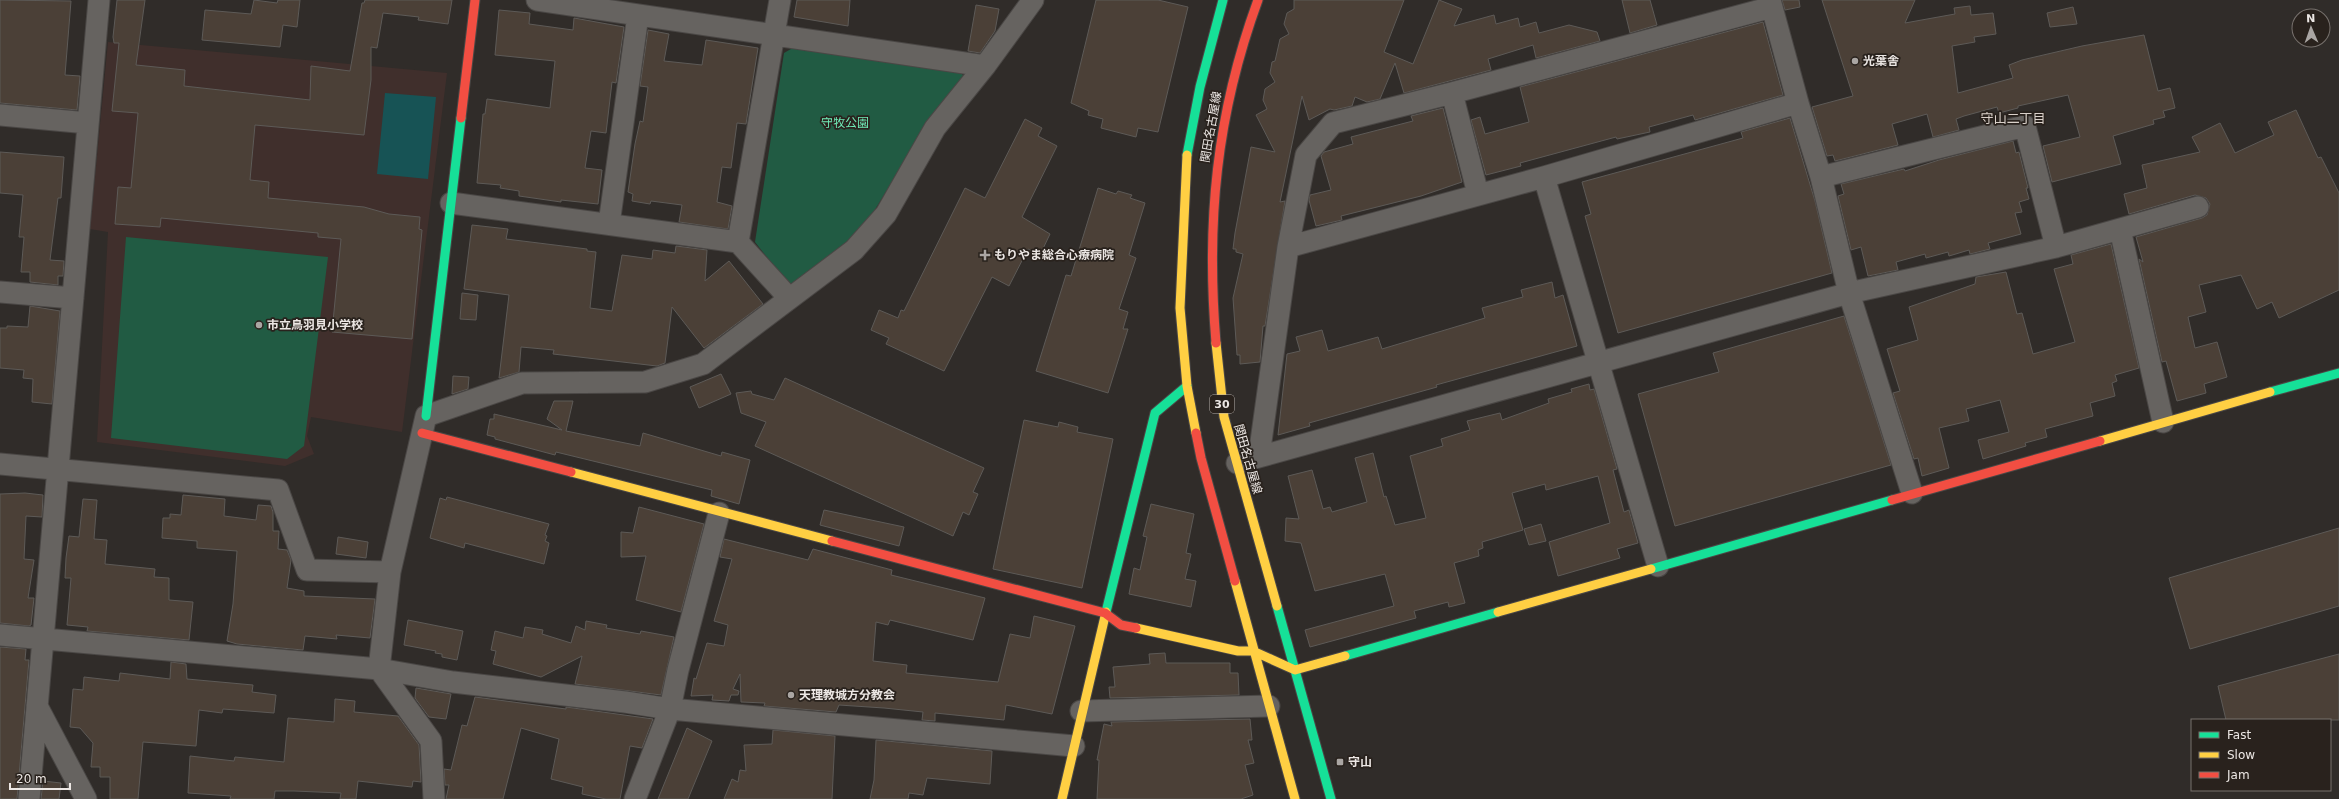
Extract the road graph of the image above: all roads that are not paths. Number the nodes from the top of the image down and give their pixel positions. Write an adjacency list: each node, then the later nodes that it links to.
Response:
1 (99, 0): 15 (street)
2 (475, 0): 19 (street)
3 (537, 0): 9 (street)
4 (780, 0): 10 (street)
5 (1033, 0): 11 (street)
6 (1223, 0): 32 (street, 関田名古屋線)
7 (1258, 0): 37 (street, 関田名古屋線 / 30)
8 (1771, 4): 12 (street); 13 (street)
9 (638, 15): 10 (street); 21 (street)
10 (774, 35): 11 (street); 23 (street)
11 (985, 66): 29 (street)
12 (1452, 93): 18 (street); 24 (street)
13 (1798, 103): 16 (street); 17 (street)
14 (0, 115): 15 (street)
15 (88, 123): 28 (street)
16 (1544, 177): 18 (street); 30 (street)
17 (1821, 177): 25 (street); 27 (street)
18 (1478, 194): 24 (street)
19 (452, 203): 21 (street); 34 (street)
20 (2198, 207): 22 (street)
21 (609, 224): 23 (street)
22 (2120, 229): 25 (street); 33 (street)
23 (738, 242): 29 (street)
24 (1288, 247): 35 (street)
25 (2056, 247): 27 (street)
26 (0, 292): 28 (street)
27 (1849, 293): 30 (street); 39 (street)
28 (73, 298): 38 (street)
29 (789, 298): 34 (street)
30 (1599, 364): 35 (street); 41 (street)
31 (2339, 373): 33 (street)
32 (1187, 386): 43 (street); 46 (street, 関田名古屋線)
33 (2163, 422): 39 (street)
34 (424, 425): 40 (street); 42 (street)
35 (1259, 456): 37 (street)
36 (0, 464): 38 (street)
37 (1237, 464): 48 (street, 関田名古屋線 / 30)
38 (58, 470): 42 (street); 45 (street)
39 (1912, 493): 41 (street)
40 (719, 513): 43 (street); 51 (street)
41 (1658, 566): 48 (street)
42 (390, 572): 47 (street)
43 (1105, 613): 46 (street); 52 (street)
44 (0, 635): 45 (street)
45 (43, 638): 47 (street); 49 (street)
46 (1253, 651): 48 (street); 50 (street, 関田名古屋線)
47 (379, 669): 51 (street); 56 (street)
48 (1295, 670): 60 (street, 関田名古屋線 / 30)
49 (37, 706): 54 (street); 55 (street)
50 (1269, 706): 52 (street); 59 (street, 関田名古屋線)
51 (670, 709): 53 (street); 57 (street)
52 (1081, 711): 53 (street)
53 (1074, 746): 58 (street)
54 (29, 799)
55 (86, 799)
56 (434, 799)
57 (635, 799)
58 (1062, 799)
59 (1295, 799)
60 (1331, 799)

